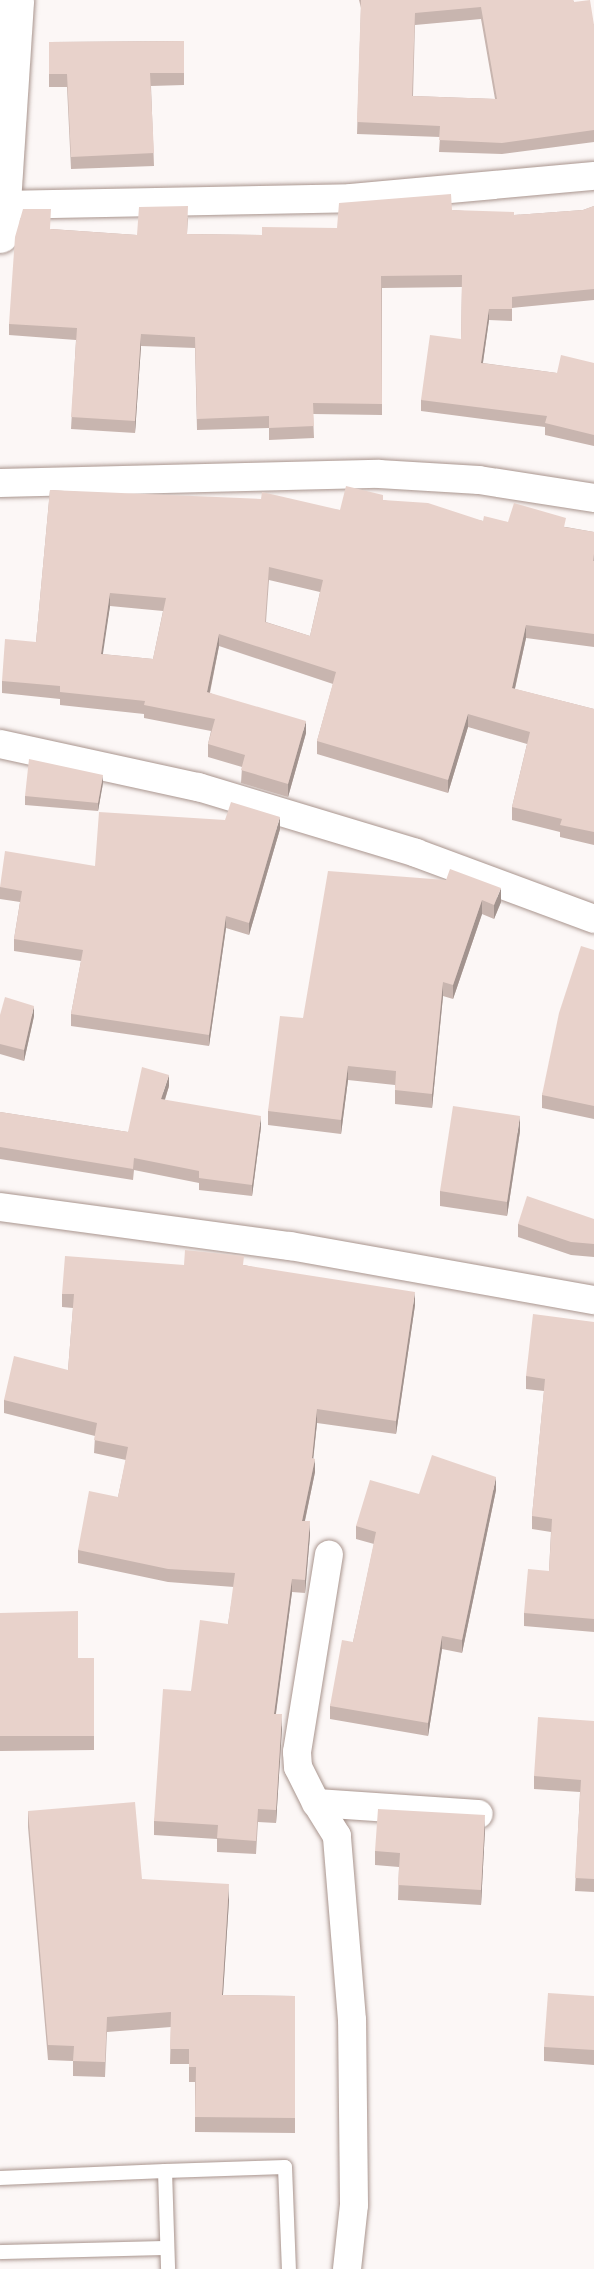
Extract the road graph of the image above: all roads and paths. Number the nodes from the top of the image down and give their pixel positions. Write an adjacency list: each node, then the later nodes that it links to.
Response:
1 (15, 0): 3 (main road)
2 (594, 176): 3 (street)
3 (1, 220)
4 (0, 483): 5 (street)
5 (594, 498)
6 (0, 744): 7 (street)
7 (594, 919)
8 (0, 1207): 9 (street)
9 (594, 1300)
10 (329, 1555): 11 (street)
11 (316, 1803): 12 (street); 19 (street)
12 (479, 1814)
13 (165, 2171): 14 (lane); 15 (lane); 18 (lane)
14 (0, 2178)
15 (167, 2248): 16 (lane); 17 (lane)
16 (0, 2252)
17 (168, 2269)
18 (289, 2269)
19 (347, 2269)

